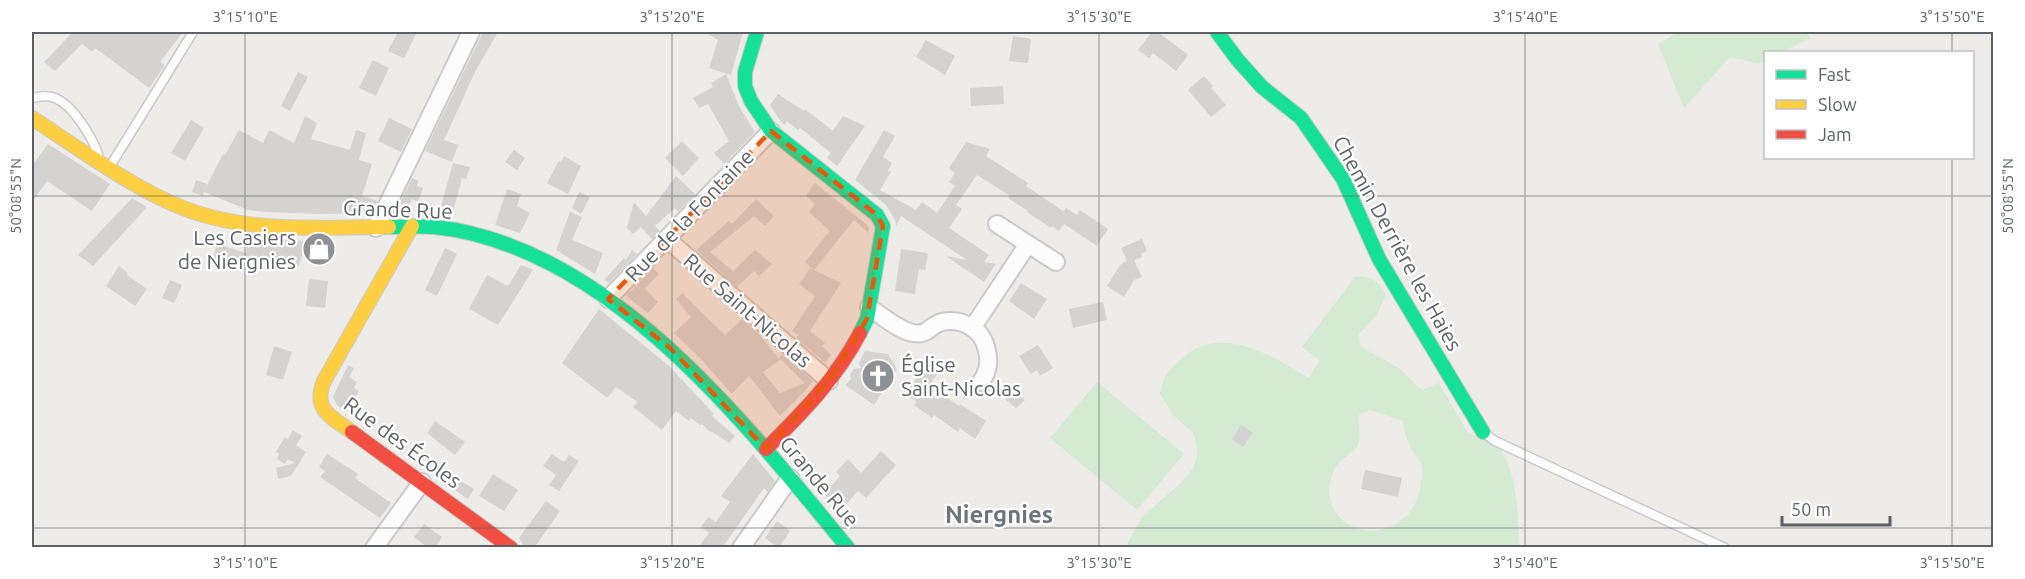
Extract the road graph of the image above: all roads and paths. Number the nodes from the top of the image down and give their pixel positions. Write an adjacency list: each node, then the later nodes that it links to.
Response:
1 (193, 32): 8 (lane)
2 (471, 32): 11 (street)
3 (757, 32): 7 (street)
4 (1217, 32): 20 (street, Chemin Derrière les Haies)
5 (32, 98): 8 (lane)
6 (32, 118): 8 (street, Grande Rue)
7 (771, 131): 12 (street, Rue de la Fontaine); 16 (street)
8 (105, 166): 11 (street, Grande Rue)
9 (997, 224): 13 (street)
10 (412, 226): 11 (street, Grande Rue); 15 (street, Grande Rue); 23 (street, Rue des Écoles)
11 (376, 228)
12 (667, 239): 15 (street, Rue de la Fontaine); 18 (street, Rue Saint-Nicolas)
13 (1028, 244): 14 (street); 17 (street)
14 (1056, 262)
15 (608, 299): 21 (street, Grande Rue)
16 (869, 307): 17 (street); 18 (street)
17 (974, 327): 19 (street)
18 (829, 381): 21 (street)
19 (981, 382)
20 (1483, 432): 28 (lane)
21 (766, 449): 22 (street, Grande Rue)
22 (790, 478): 26 (street); 27 (street, Grande Rue)
23 (422, 483): 24 (street); 25 (street, Rue des Écoles)
24 (374, 548)
25 (511, 548)
26 (741, 548)
27 (848, 548)
28 (1725, 548)

